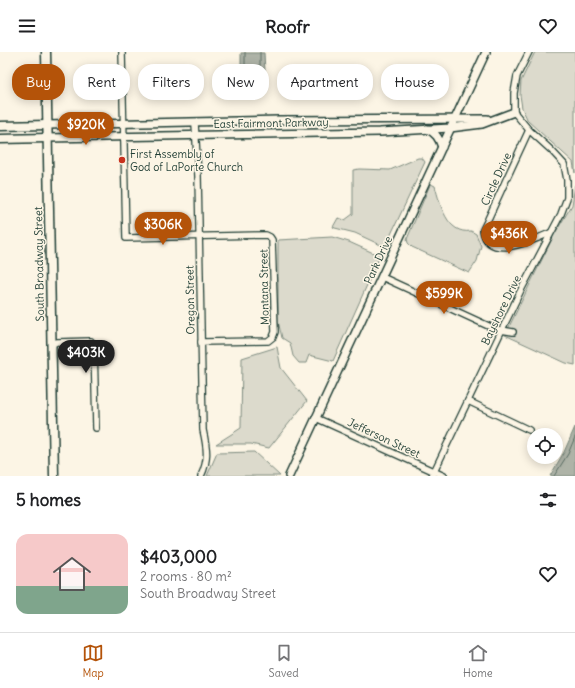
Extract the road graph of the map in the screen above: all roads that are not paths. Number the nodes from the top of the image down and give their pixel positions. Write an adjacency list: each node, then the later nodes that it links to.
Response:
1 (46, 52): 13 (main road, South Broadway Street)
2 (122, 52): 12 (street)
3 (486, 52): 5 (street, Park Drive)
4 (528, 52): 6 (street)
5 (462, 104): 7 (street, Park Drive); 8 (street)
6 (514, 112): 9 (street, East Fairmont Parkway); 17 (street, Bayshore Drive)
7 (455, 118): 8 (street, East Fairmont Parkway); 10 (street, East Fairmont Parkway); 15 (street, Park Drive)
8 (473, 119): 9 (street, East Fairmont Parkway)
9 (494, 119): 15 (street, East Fairmont Parkway)
10 (278, 120): 11 (street, East Fairmont Parkway); 18 (street)
11 (196, 123): 12 (street, East Fairmont Parkway); 19 (street, Oregon Street)
12 (124, 124): 13 (street, East Fairmont Parkway); 20 (street)
13 (47, 125): 14 (main road); 21 (main road, South Broadway Street)
14 (2, 126): 22 (main road)
15 (450, 128): 16 (street, East Fairmont Parkway); 23 (street, Park Drive)
16 (426, 129): 18 (street, East Fairmont Parkway); 23 (street)
17 (528, 130): 24 (street, Bayshore Drive); 24 (street, Circle Drive)
18 (278, 133): 19 (street, East Fairmont Parkway)
19 (196, 135): 20 (street, East Fairmont Parkway); 25 (street, Oregon Street)
20 (125, 137): 21 (street, East Fairmont Parkway); 25 (street)
21 (47, 138): 22 (main road); 30 (main road, South Broadway Street)
22 (3, 139)
23 (442, 147): 26 (street, Park Drive)
24 (550, 233): 27 (street, Bayshore Drive)
25 (199, 237): 29 (street, Oregon Street); 29 (street, Montana Street)
26 (382, 277): 27 (street); 32 (street, Park Drive)
27 (502, 329): 28 (street); 31 (street, Bayshore Drive)
28 (512, 332)
29 (201, 342): 37 (street, Oregon Street)
30 (52, 344): 33 (street); 36 (main road, South Broadway Street)
31 (468, 401): 34 (street); 35 (street, Bayshore Drive)
32 (316, 418): 35 (street, Jefferson Street); 38 (street, Park Drive)
33 (96, 428)
34 (527, 429)
35 (433, 474): 39 (street, Jefferson Street)
36 (56, 476)
37 (201, 476)
38 (289, 476)
39 (444, 476)

